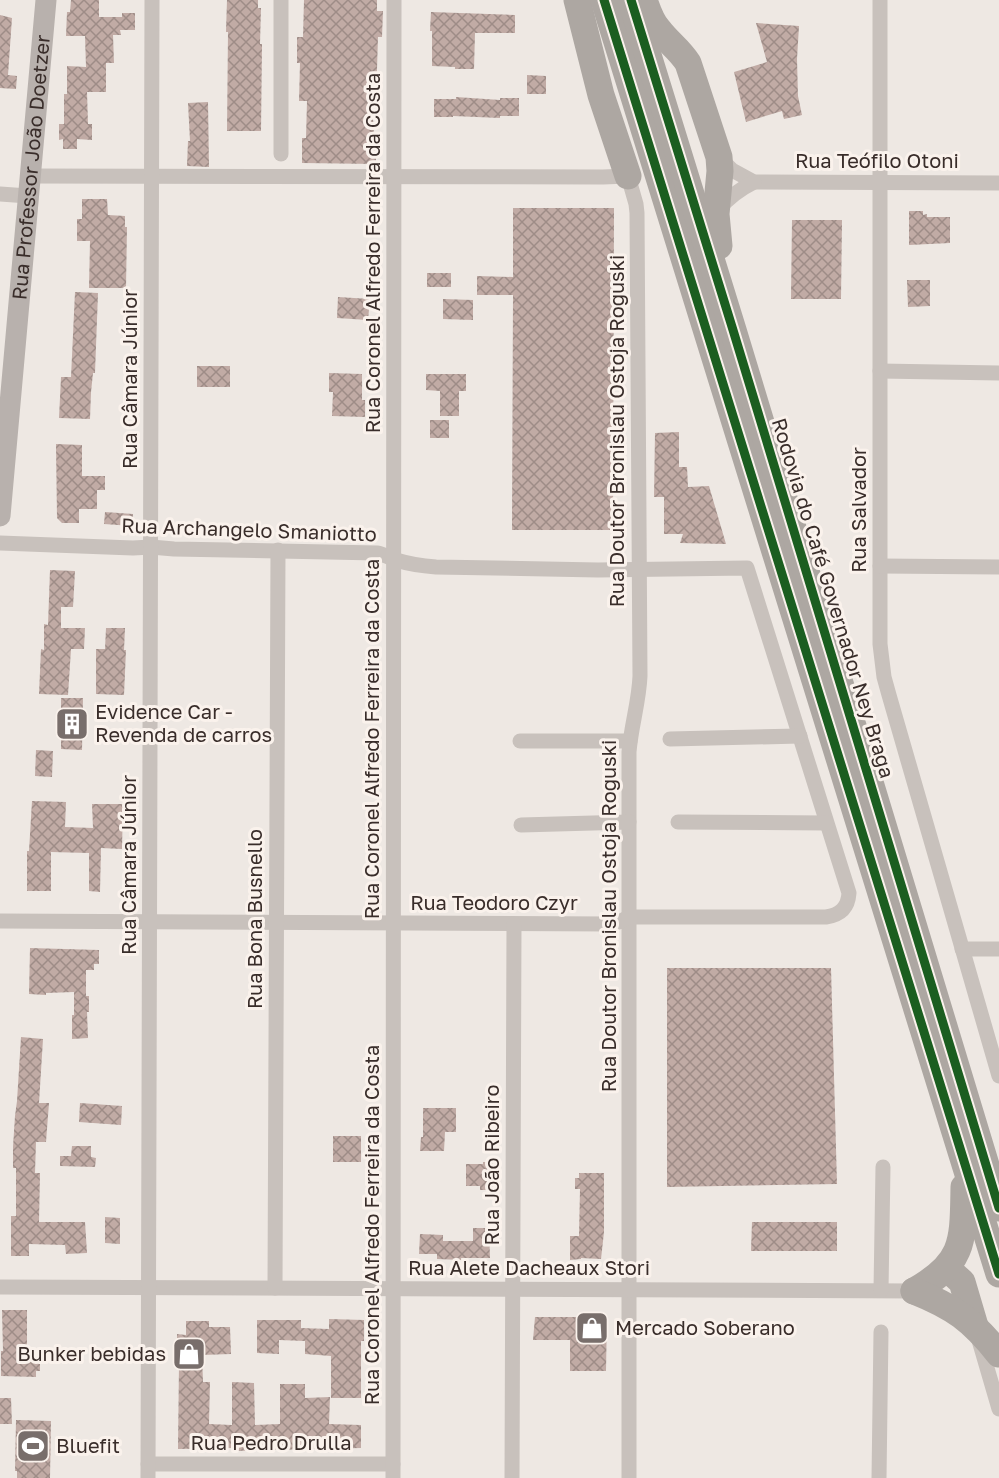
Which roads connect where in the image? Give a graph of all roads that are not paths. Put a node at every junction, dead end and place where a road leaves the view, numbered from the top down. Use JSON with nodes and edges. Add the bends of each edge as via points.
{"nodes":[{"id":1,"x":46,"y":0,"type":"edge"},
{"id":2,"x":152,"y":0,"type":"edge"},
{"id":3,"x":281,"y":0,"type":"edge"},
{"id":4,"x":394,"y":0,"type":"edge"},
{"id":5,"x":577,"y":0,"type":"edge"},
{"id":6,"x":604,"y":0,"type":"edge"},
{"id":7,"x":631,"y":0,"type":"edge"},
{"id":8,"x":644,"y":0,"type":"edge"},
{"id":9,"x":880,"y":0,"type":"edge"},
{"id":10,"x":281,"y":154,"type":"dead end"},
{"id":11,"x":719,"y":157,"type":"junction"},
{"id":12,"x":151,"y":176,"type":"junction"},
{"id":13,"x":628,"y":176,"type":"junction"},
{"id":14,"x":394,"y":177,"type":"junction"},
{"id":15,"x":754,"y":182,"type":"junction"},
{"id":16,"x":880,"y":182,"type":"junction"},
{"id":17,"x":999,"y":183,"type":"edge"},
{"id":18,"x":29,"y":186,"type":"junction"},
{"id":19,"x":0,"y":194,"type":"edge"},
{"id":20,"x":716,"y":214,"type":"junction"},
{"id":21,"x":733,"y":330,"type":"junction"},
{"id":22,"x":880,"y":371,"type":"junction"},
{"id":23,"x":999,"y":373,"type":"edge"},
{"id":24,"x":0,"y":516,"type":"edge"},
{"id":25,"x":0,"y":543,"type":"edge"},
{"id":26,"x":151,"y":547,"type":"junction"},
{"id":27,"x":278,"y":550,"type":"junction"},
{"id":28,"x":394,"y":559,"type":"junction"},
{"id":29,"x":880,"y":566,"type":"junction"},
{"id":30,"x":999,"y":567,"type":"edge"},
{"id":31,"x":639,"y":569,"type":"junction"},
{"id":32,"x":800,"y":736,"type":"junction"},
{"id":33,"x":670,"y":739,"type":"dead end"},
{"id":34,"x":520,"y":741,"type":"dead end"},
{"id":35,"x":630,"y":741,"type":"junction"},
{"id":36,"x":629,"y":822,"type":"junction"},
{"id":37,"x":678,"y":822,"type":"dead end"},
{"id":38,"x":826,"y":823,"type":"junction"},
{"id":39,"x":521,"y":825,"type":"dead end"},
{"id":40,"x":629,"y":917,"type":"junction"},
{"id":41,"x":0,"y":921,"type":"edge"},
{"id":42,"x":150,"y":922,"type":"junction"},
{"id":43,"x":276,"y":922,"type":"junction"},
{"id":44,"x":393,"y":923,"type":"junction"},
{"id":45,"x":514,"y":924,"type":"junction"},
{"id":46,"x":962,"y":949,"type":"junction"},
{"id":47,"x":999,"y":949,"type":"edge"},
{"id":48,"x":999,"y":1076,"type":"edge"},
{"id":49,"x":965,"y":1162,"type":"junction"},
{"id":50,"x":882,"y":1167,"type":"dead end"},
{"id":51,"x":999,"y":1208,"type":"edge"},
{"id":52,"x":944,"y":1271,"type":"junction"},
{"id":53,"x":999,"y":1274,"type":"edge"},
{"id":54,"x":0,"y":1287,"type":"edge"},
{"id":55,"x":149,"y":1288,"type":"junction"},
{"id":56,"x":275,"y":1288,"type":"junction"},
{"id":57,"x":393,"y":1289,"type":"junction"},
{"id":58,"x":512,"y":1289,"type":"junction"},
{"id":59,"x":629,"y":1290,"type":"junction"},
{"id":60,"x":881,"y":1290,"type":"junction"},
{"id":61,"x":914,"y":1291,"type":"junction"},
{"id":62,"x":951,"y":1307,"type":"junction"},
{"id":63,"x":975,"y":1326,"type":"junction"},
{"id":64,"x":880,"y":1332,"type":"dead end"},
{"id":65,"x":999,"y":1354,"type":"edge"},
{"id":66,"x":999,"y":1409,"type":"edge"},
{"id":67,"x":148,"y":1471,"type":"edge"},
{"id":68,"x":393,"y":1471,"type":"edge"},
{"id":69,"x":512,"y":1478,"type":"edge"},
{"id":70,"x":629,"y":1478,"type":"edge"},
{"id":71,"x":879,"y":1478,"type":"edge"}],
"edges":[{"from":1,"to":18,"type":"main road","name":"Rua Professor João Doetzer"},
{"from":2,"to":12,"type":"street","name":"Rua Câmara Júnior"},
{"from":3,"to":10,"type":"street"},
{"from":4,"to":14,"type":"street","name":"Rua Coronel Alfredo Ferreira da Costa"},
{"from":5,"to":13,"type":"highway","via":[[601,95]]},
{"from":6,"to":49,"type":"highway","name":"Rodovia do Café Governador Ney Braga"},
{"from":7,"to":21,"type":"highway","name":"Rodovia do Café Governador Ney Braga"},
{"from":8,"to":11,"type":"highway","via":[[652,22],[688,63]]},
{"from":9,"to":16,"type":"street","name":"Rua Salvador"},
{"from":11,"to":15,"type":"street","via":[[732,170]]},
{"from":11,"to":20,"type":"highway"},
{"from":12,"to":14,"type":"street"},
{"from":12,"to":18,"type":"street"},
{"from":12,"to":26,"type":"street","name":"Rua Câmara Júnior"},
{"from":13,"to":14,"type":"street"},
{"from":13,"to":31,"type":"street","name":"Rua Doutor Bronislau Ostoja Roguski","via":[[637,213]]},
{"from":14,"to":28,"type":"street","name":"Rua Coronel Alfredo Ferreira da Costa"},
{"from":15,"to":16,"type":"street","name":"Rua Teófilo Otoni"},
{"from":15,"to":20,"type":"street","via":[[731,196]]},
{"from":16,"to":17,"type":"street","name":"Rua Teófilo Otoni"},
{"from":16,"to":22,"type":"street","name":"Rua Salvador"},
{"from":18,"to":19,"type":"street"},
{"from":18,"to":24,"type":"main road","name":"Rua Professor João Doetzer"},
{"from":20,"to":21,"type":"highway"},
{"from":21,"to":51,"type":"highway","name":"Rodovia do Café Governador Ney Braga"},
{"from":22,"to":23,"type":"street"},
{"from":22,"to":29,"type":"street","name":"Rua Salvador"},
{"from":25,"to":26,"type":"street","name":"Rua Archangelo Smaniotto"},
{"from":26,"to":27,"type":"street","name":"Rua Archangelo Smaniotto"},
{"from":26,"to":42,"type":"street","name":"Rua Câmara Júnior"},
{"from":27,"to":28,"type":"street","name":"Rua Archangelo Smaniotto","via":[[377,553]]},
{"from":27,"to":43,"type":"street","name":"Rua Bona Busnello"},
{"from":28,"to":31,"type":"street","name":"Rua Archangelo Smaniotto","via":[[436,567]]},
{"from":28,"to":44,"type":"street","name":"Rua Coronel Alfredo Ferreira da Costa"},
{"from":29,"to":30,"type":"street"},
{"from":29,"to":46,"type":"street","name":"Rua Salvador","via":[[884,677]]},
{"from":31,"to":32,"type":"street","name":"Rua Archangelo Smaniotto","via":[[747,568]]},
{"from":31,"to":35,"type":"street","name":"Rua Doutor Bronislau Ostoja Roguski","via":[[639,689]]},
{"from":32,"to":33,"type":"street"},
{"from":32,"to":38,"type":"street"},
{"from":34,"to":35,"type":"street"},
{"from":35,"to":36,"type":"street","name":"Rua Doutor Bronislau Ostoja Roguski"},
{"from":36,"to":39,"type":"street"},
{"from":36,"to":40,"type":"street","name":"Rua Doutor Bronislau Ostoja Roguski"},
{"from":37,"to":38,"type":"street"},
{"from":38,"to":40,"type":"street","name":"Rua Teodoro Czyr","via":[[849,893],[846,907],[834,916]]},
{"from":40,"to":45,"type":"street","name":"Rua Teodoro Czyr","via":[[610,924]]},
{"from":40,"to":59,"type":"street","name":"Rua Doutor Bronislau Ostoja Roguski"},
{"from":41,"to":42,"type":"street","name":"Rua Teodoro Czyr"},
{"from":42,"to":43,"type":"street","name":"Rua Teodoro Czyr"},
{"from":42,"to":55,"type":"street","name":"Rua Câmara Júnior"},
{"from":43,"to":44,"type":"street","name":"Rua Teodoro Czyr"},
{"from":43,"to":56,"type":"street","name":"Rua Bona Busnello"},
{"from":44,"to":45,"type":"street","name":"Rua Teodoro Czyr"},
{"from":44,"to":57,"type":"street","name":"Rua Coronel Alfredo Ferreira da Costa"},
{"from":45,"to":58,"type":"street","name":"Rua João Ribeiro"},
{"from":46,"to":47,"type":"street"},
{"from":46,"to":48,"type":"street","name":"Rua Salvador"},
{"from":49,"to":52,"type":"highway","via":[[962,1236]]},
{"from":49,"to":53,"type":"highway","name":"Rodovia do Café Governador Ney Braga"},
{"from":50,"to":60,"type":"street"},
{"from":52,"to":61,"type":"highway"},
{"from":52,"to":62,"type":"highway","via":[[943,1286]]},
{"from":52,"to":63,"type":"highway","via":[[962,1282]]},
{"from":54,"to":55,"type":"street","name":"Rua Alete Dacheaux Stori"},
{"from":55,"to":56,"type":"street","name":"Rua Alete Dacheaux Stori"},
{"from":55,"to":67,"type":"street","name":"Rua Câmara Júnior"},
{"from":56,"to":57,"type":"street","name":"Rua Alete Dacheaux Stori"},
{"from":57,"to":58,"type":"street","name":"Rua Alete Dacheaux Stori"},
{"from":57,"to":68,"type":"street","name":"Rua Coronel Alfredo Ferreira da Costa"},
{"from":58,"to":59,"type":"street","name":"Rua Alete Dacheaux Stori"},
{"from":58,"to":69,"type":"street","name":"Rua João Ribeiro"},
{"from":59,"to":60,"type":"street","name":"Rua Alete Dacheaux Stori"},
{"from":59,"to":70,"type":"street","name":"Rua Doutor Bronislau Ostoja Roguski"},
{"from":60,"to":61,"type":"street","name":"Rua Alete Dacheaux Stori"},
{"from":61,"to":62,"type":"highway"},
{"from":62,"to":63,"type":"highway"},
{"from":63,"to":65,"type":"highway"},
{"from":63,"to":66,"type":"street"},
{"from":64,"to":71,"type":"street"},
{"from":67,"to":68,"type":"street","name":"Rua Pedro Drulla"}]}
